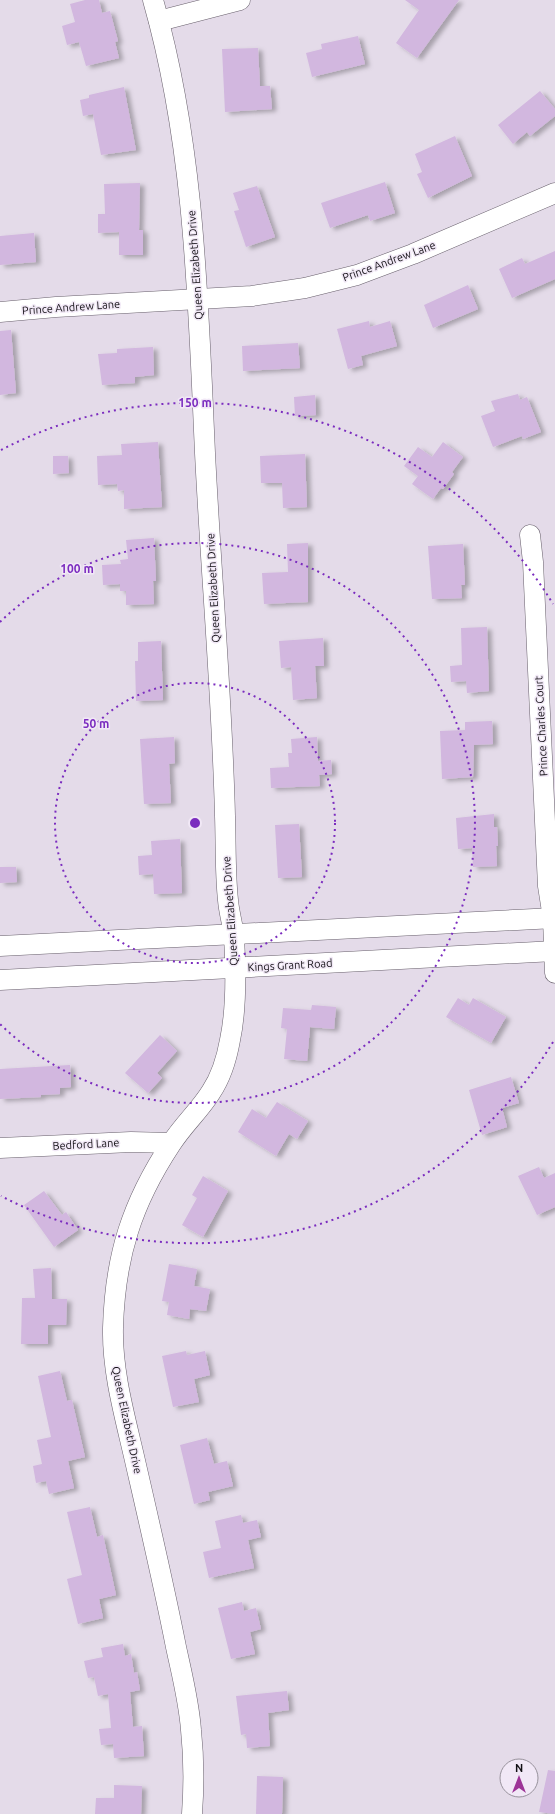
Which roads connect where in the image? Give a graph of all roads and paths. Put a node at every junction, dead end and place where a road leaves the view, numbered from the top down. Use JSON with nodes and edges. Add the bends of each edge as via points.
{"nodes":[{"id":1,"x":153,"y":0,"type":"edge"},
{"id":2,"x":240,"y":0,"type":"edge"},
{"id":3,"x":159,"y":21,"type":"junction"},
{"id":4,"x":555,"y":193,"type":"edge"},
{"id":5,"x":198,"y":300,"type":"junction"},
{"id":6,"x":0,"y":312,"type":"edge"},
{"id":7,"x":530,"y":535,"type":"dead end"},
{"id":8,"x":554,"y":918,"type":"edge"},
{"id":9,"x":234,"y":934,"type":"junction"},
{"id":10,"x":0,"y":946,"type":"edge"},
{"id":11,"x":555,"y":951,"type":"edge"},
{"id":12,"x":235,"y":968,"type":"junction"},
{"id":13,"x":555,"y":973,"type":"edge"},
{"id":14,"x":0,"y":980,"type":"edge"},
{"id":15,"x":171,"y":1143,"type":"junction"},
{"id":16,"x":0,"y":1148,"type":"edge"},
{"id":17,"x":192,"y":1814,"type":"edge"}],
"edges":[{"from":1,"to":3,"type":"street","name":"Queen Elizabeth Drive"},
{"from":2,"to":3,"type":"street"},
{"from":3,"to":5,"type":"street","name":"Queen Elizabeth Drive","via":[[182,135],[192,217]]},
{"from":4,"to":5,"type":"street","name":"Prince Andrew Lane","via":[[413,254],[357,275],[305,288],[252,296]]},
{"from":5,"to":6,"type":"street","name":"Prince Andrew Lane"},
{"from":5,"to":9,"type":"street","name":"Queen Elizabeth Drive","via":[[223,760],[228,904]]},
{"from":7,"to":8,"type":"street","name":"Prince Charles Court","via":[[548,886]]},
{"from":8,"to":9,"type":"street"},
{"from":8,"to":11,"type":"street","name":"Prince Charles Court"},
{"from":9,"to":10,"type":"street"},
{"from":9,"to":12,"type":"street","name":"Queen Elizabeth Drive"},
{"from":11,"to":12,"type":"street","name":"Kings Grant Road"},
{"from":11,"to":13,"type":"street","name":"Prince Charles Court"},
{"from":12,"to":14,"type":"street","name":"Kings Grant Road"},
{"from":12,"to":15,"type":"street","name":"Queen Elizabeth Drive","via":[[231,1038],[223,1066],[211,1092]]},
{"from":15,"to":16,"type":"street","name":"Bedford Lane","via":[[131,1142]]},
{"from":15,"to":17,"type":"street","name":"Queen Elizabeth Drive","via":[[150,1178],[122,1248],[115,1287],[113,1334],[116,1373],[187,1699],[193,1761]]}]}
